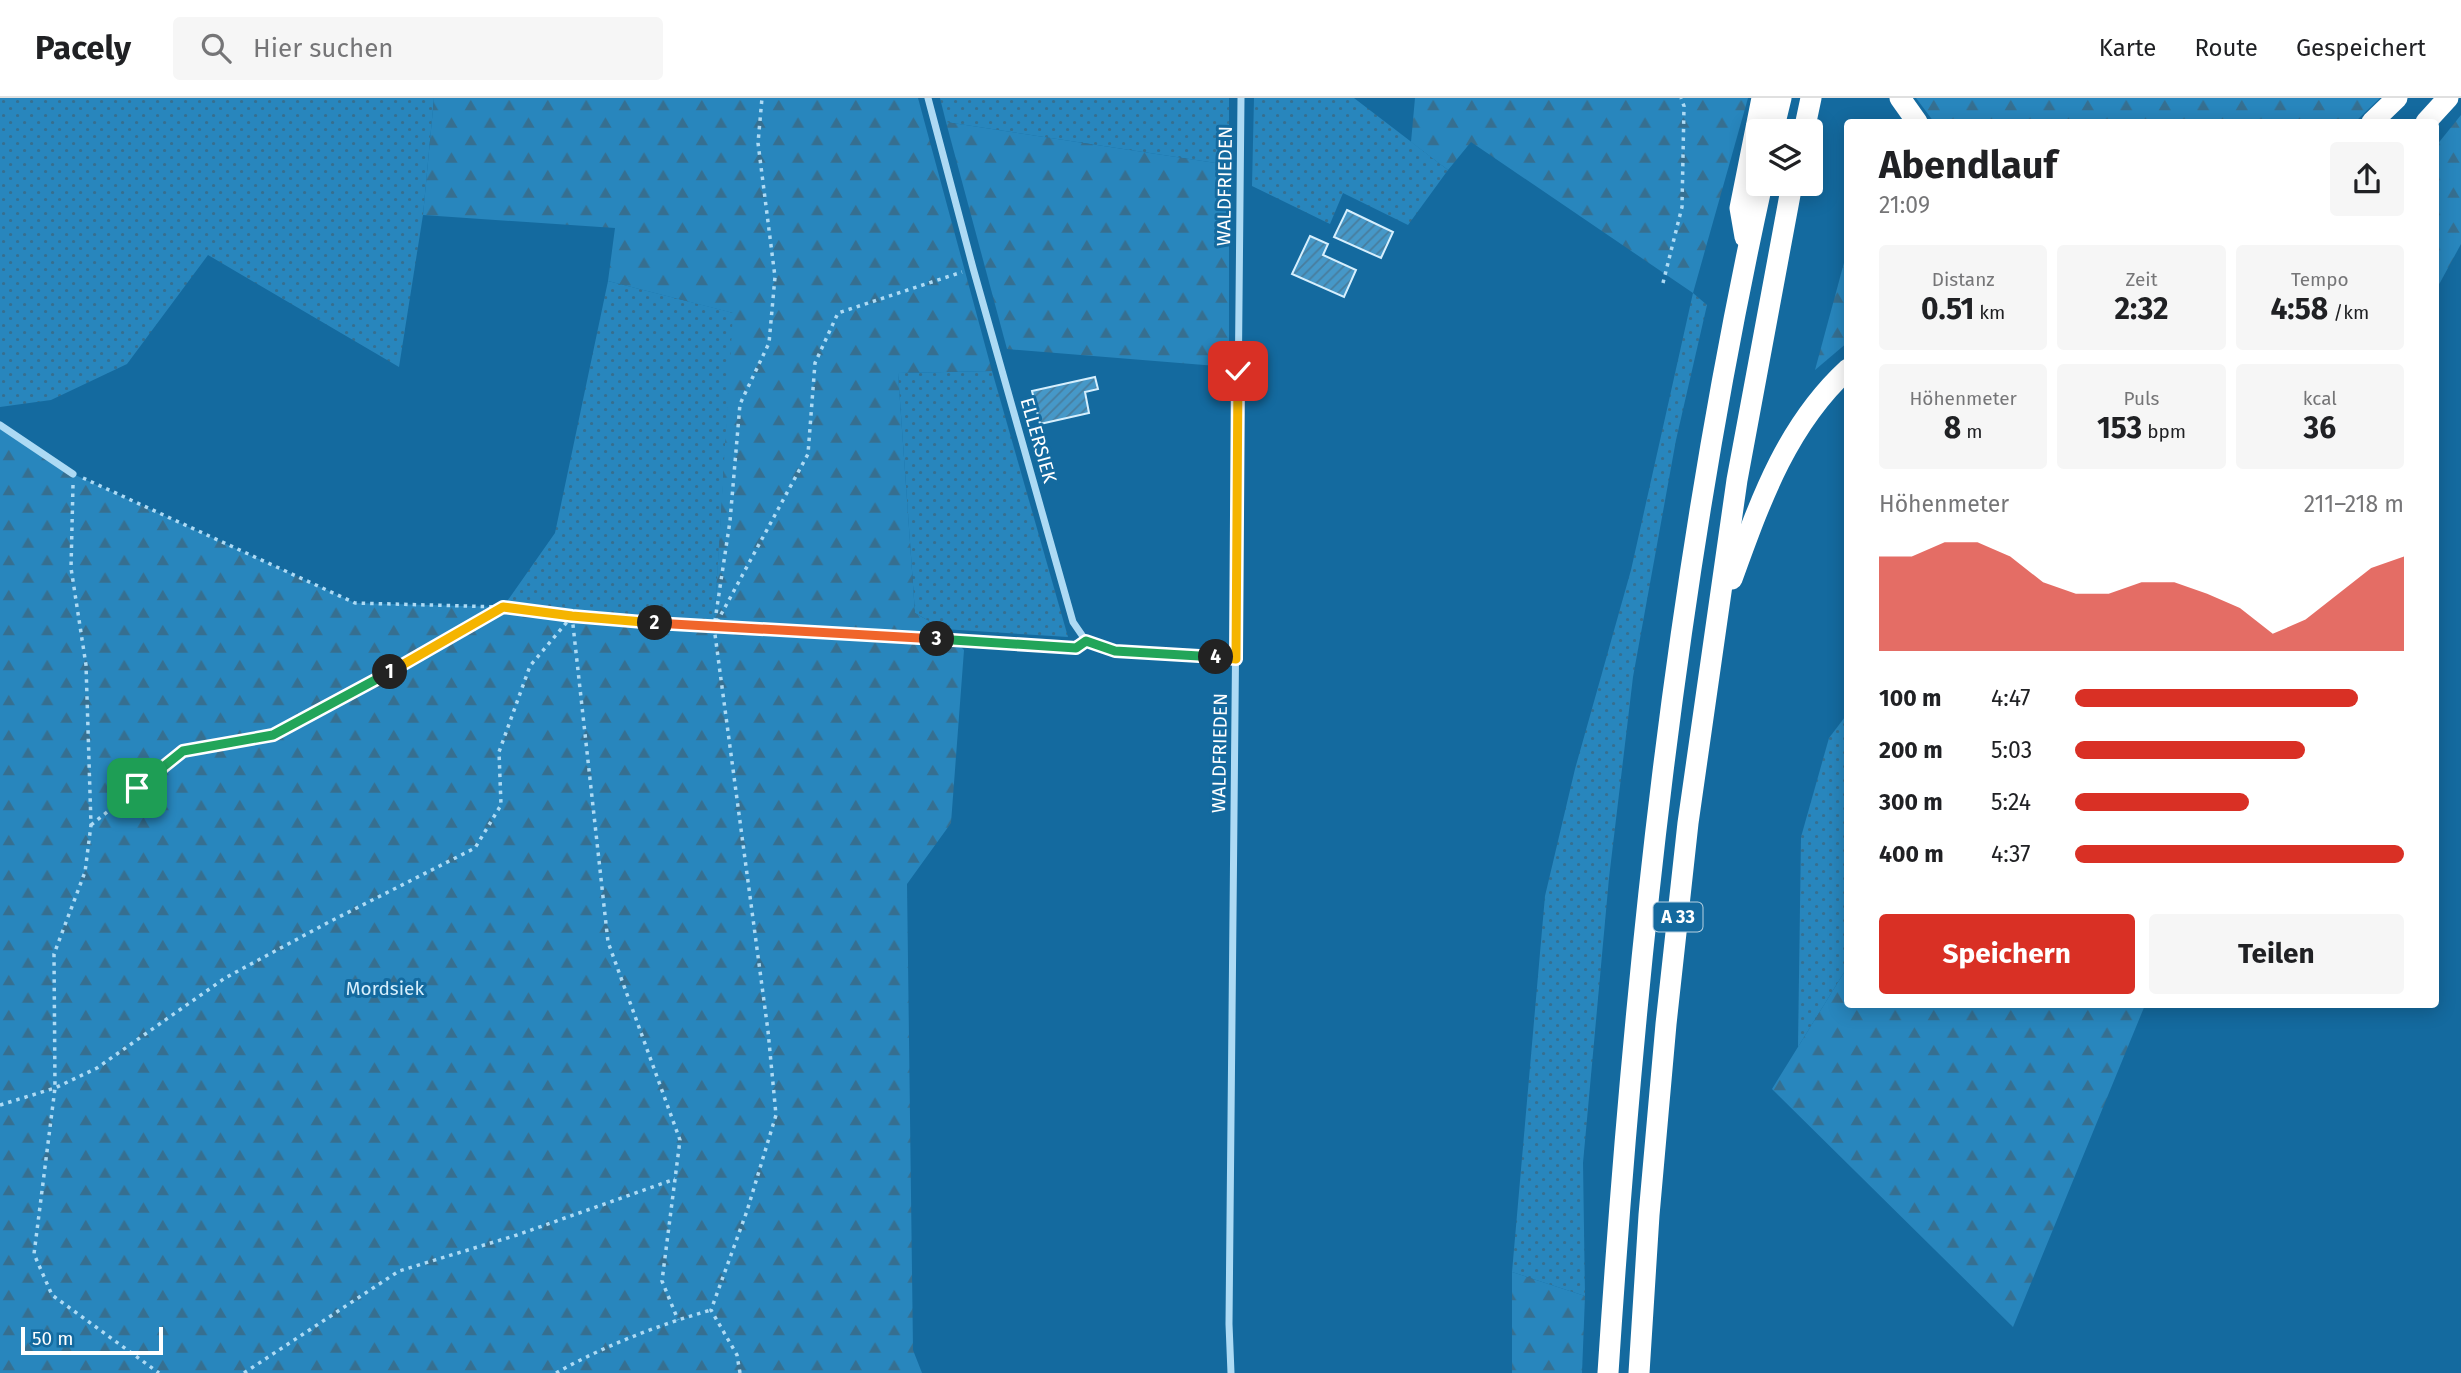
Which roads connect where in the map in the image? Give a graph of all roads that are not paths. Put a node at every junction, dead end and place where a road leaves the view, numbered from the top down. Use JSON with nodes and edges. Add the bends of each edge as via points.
{"nodes":[{"id":1,"x":929,"y":98,"type":"edge"},
{"id":2,"x":1241,"y":98,"type":"edge"},
{"id":3,"x":1762,"y":98,"type":"edge"},
{"id":4,"x":1781,"y":98,"type":"edge"},
{"id":5,"x":1811,"y":98,"type":"edge"},
{"id":6,"x":1900,"y":98,"type":"edge"},
{"id":7,"x":2397,"y":98,"type":"edge"},
{"id":8,"x":2448,"y":98,"type":"edge"},
{"id":9,"x":1776,"y":119,"type":"edge"},
{"id":10,"x":1807,"y":119,"type":"edge"},
{"id":11,"x":1915,"y":119,"type":"edge"},
{"id":12,"x":2375,"y":119,"type":"edge"},
{"id":13,"x":2429,"y":119,"type":"edge"},
{"id":14,"x":1759,"y":196,"type":"edge"},
{"id":15,"x":1790,"y":196,"type":"edge"},
{"id":16,"x":1748,"y":249,"type":"junction"},
{"id":17,"x":1844,"y":372,"type":"edge"},
{"id":18,"x":0,"y":425,"type":"edge"},
{"id":19,"x":73,"y":474,"type":"road end"},
{"id":20,"x":1717,"y":620,"type":"junction"},
{"id":21,"x":1236,"y":659,"type":"junction"},
{"id":22,"x":1231,"y":1373,"type":"edge"},
{"id":23,"x":1608,"y":1373,"type":"edge"},
{"id":24,"x":1639,"y":1373,"type":"edge"}],
"edges":[{"from":1,"to":21,"type":"street","name":"ELLERSIEK","via":[[1073,622],[1086,641],[1115,651]]},
{"from":2,"to":21,"type":"street","name":"WALDFRIEDEN"},
{"from":3,"to":16,"type":"highway","via":[[1740,208]]},
{"from":4,"to":9,"type":"highway"},
{"from":5,"to":10,"type":"highway"},
{"from":6,"to":11,"type":"highway"},
{"from":7,"to":12,"type":"highway"},
{"from":8,"to":13,"type":"highway"},
{"from":14,"to":16,"type":"highway","number":"A 33"},
{"from":15,"to":20,"type":"highway","number":"A 33"},
{"from":16,"to":23,"type":"highway","number":"A 33","via":[[1706,478],[1658,818],[1634,1035]]},
{"from":17,"to":20,"type":"highway","via":[[1779,459]]},
{"from":18,"to":19,"type":"street"},
{"from":20,"to":24,"type":"highway","number":"A 33","via":[[1665,1024]]},
{"from":21,"to":22,"type":"street","name":"WALDFRIEDEN"}]}
